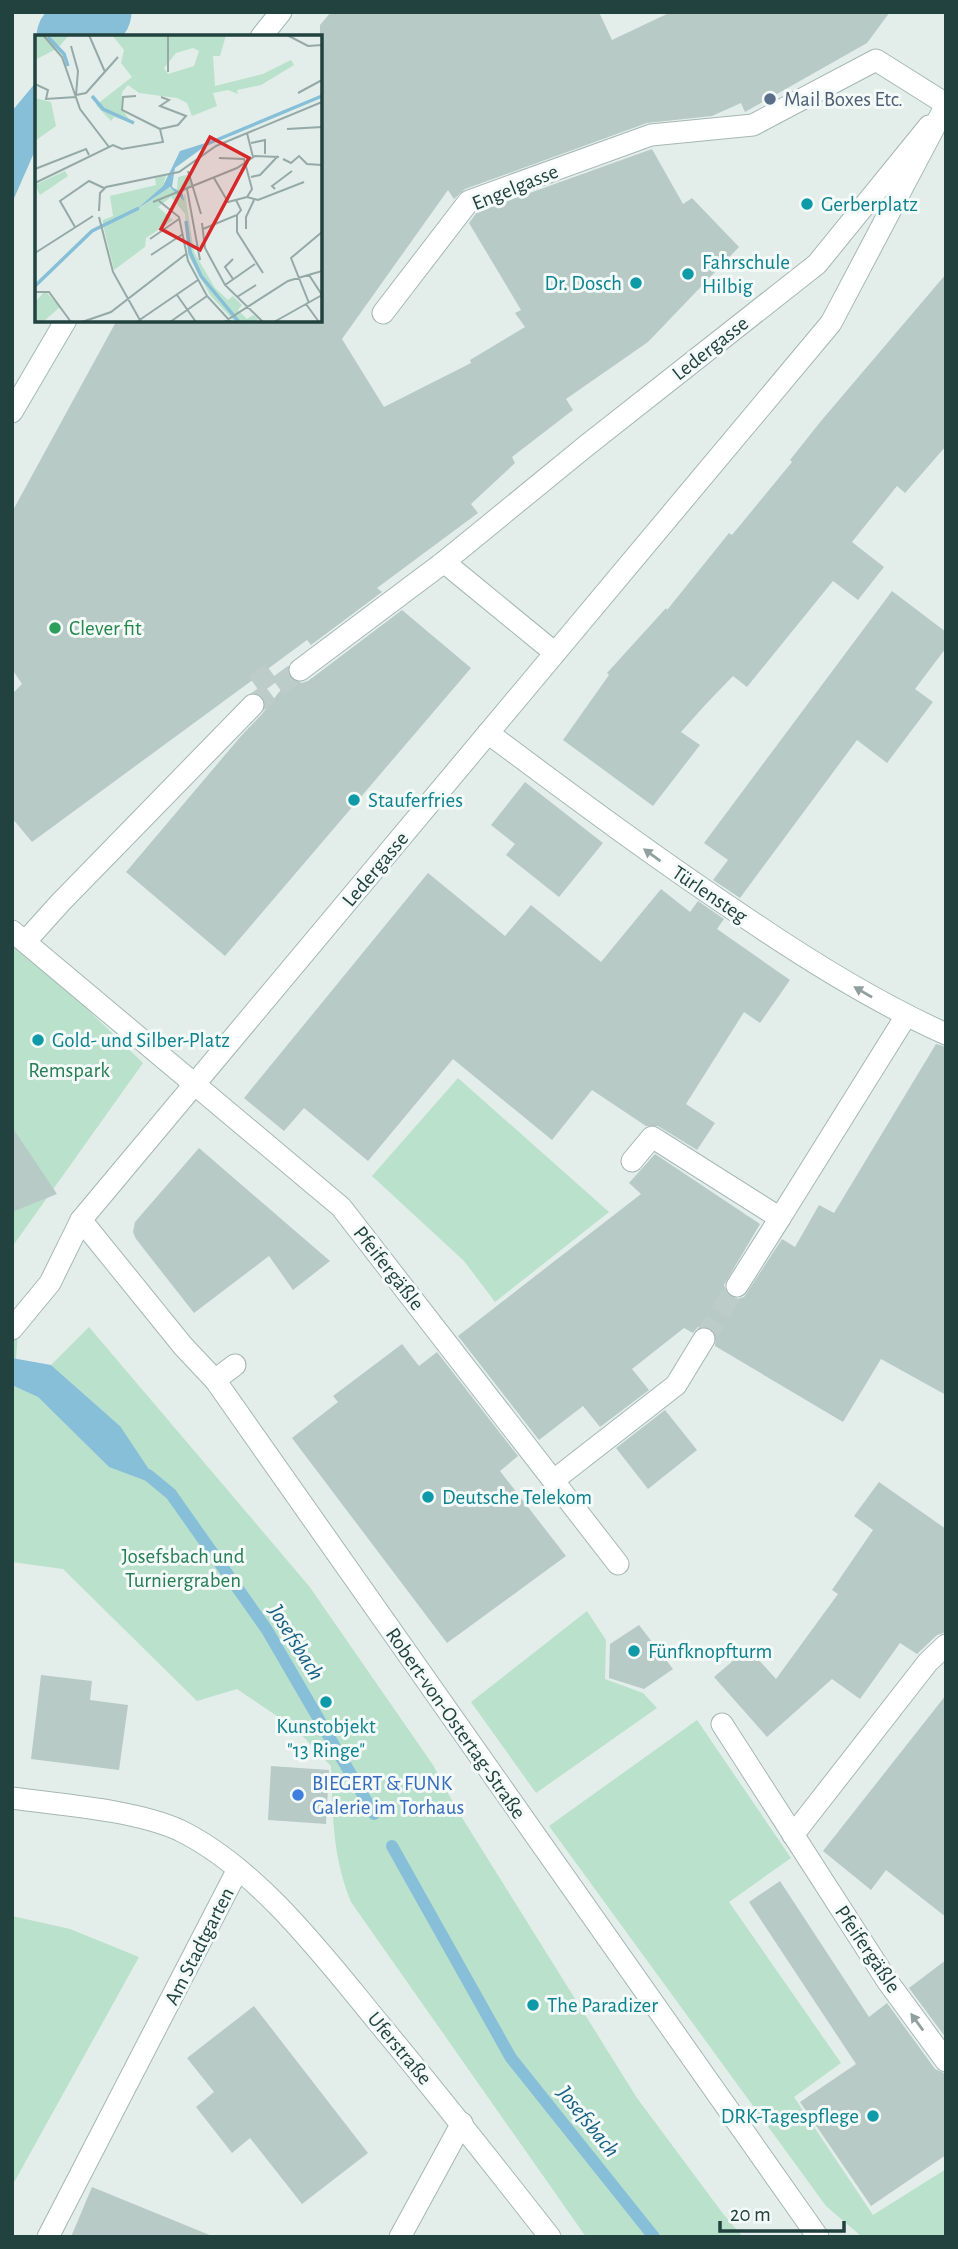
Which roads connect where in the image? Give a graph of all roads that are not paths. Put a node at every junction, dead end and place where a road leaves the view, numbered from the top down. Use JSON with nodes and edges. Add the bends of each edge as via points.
{"nodes":[{"id":1,"x":281,"y":12,"type":"edge"},
{"id":2,"x":263,"y":35,"type":"edge"},
{"id":3,"x":946,"y":105,"type":"edge"},
{"id":4,"x":383,"y":313,"type":"dead end"},
{"id":5,"x":65,"y":322,"type":"edge"},
{"id":6,"x":12,"y":412,"type":"edge"},
{"id":7,"x":444,"y":562,"type":"junction"},
{"id":8,"x":555,"y":653,"type":"junction"},
{"id":9,"x":300,"y":670,"type":"tunnel mouth"},
{"id":10,"x":253,"y":705,"type":"tunnel mouth"},
{"id":11,"x":488,"y":733,"type":"junction"},
{"id":12,"x":19,"y":937,"type":"edge"},
{"id":13,"x":905,"y":1016,"type":"junction"},
{"id":14,"x":946,"y":1034,"type":"edge"},
{"id":15,"x":194,"y":1085,"type":"junction"},
{"id":16,"x":632,"y":1161,"type":"dead end"},
{"id":17,"x":780,"y":1218,"type":"junction"},
{"id":18,"x":81,"y":1220,"type":"junction"},
{"id":19,"x":737,"y":1286,"type":"tunnel mouth"},
{"id":20,"x":16,"y":1324,"type":"edge"},
{"id":21,"x":704,"y":1339,"type":"tunnel mouth"},
{"id":22,"x":234,"y":1365,"type":"dead end"},
{"id":23,"x":215,"y":1380,"type":"junction"},
{"id":24,"x":554,"y":1480,"type":"junction"},
{"id":25,"x":618,"y":1564,"type":"dead end"},
{"id":26,"x":946,"y":1645,"type":"edge"},
{"id":27,"x":722,"y":1724,"type":"dead end"},
{"id":28,"x":12,"y":1798,"type":"edge"},
{"id":29,"x":793,"y":1835,"type":"junction"},
{"id":30,"x":239,"y":1869,"type":"junction"},
{"id":31,"x":946,"y":2061,"type":"edge"},
{"id":32,"x":462,"y":2123,"type":"junction"},
{"id":33,"x":48,"y":2237,"type":"edge"},
{"id":34,"x":400,"y":2237,"type":"edge"},
{"id":35,"x":550,"y":2237,"type":"edge"},
{"id":36,"x":818,"y":2237,"type":"edge"}],
"edges":[{"from":1,"to":2,"type":"street"},
{"from":3,"to":4,"type":"street","name":"Engelgasse","via":[[876,60],[753,125],[651,135],[469,201]]},
{"from":3,"to":7,"type":"street","name":"Ledergasse","via":[[817,264]]},
{"from":3,"to":8,"type":"street","name":"Ledergasse","via":[[831,323]]},
{"from":5,"to":6,"type":"street"},
{"from":7,"to":8,"type":"street"},
{"from":7,"to":9,"type":"street","name":"Ledergasse"},
{"from":8,"to":11,"type":"street","name":"Ledergasse"},
{"from":10,"to":12,"type":"street","via":[[60,903]]},
{"from":13,"to":11,"type":"street","name":"Türlensteg","one_way":true,"via":[[815,964],[672,869]]},
{"from":11,"to":15,"type":"street","name":"Ledergasse"},
{"from":12,"to":15,"type":"street"},
{"from":13,"to":14,"type":"street","name":"Türlensteg"},
{"from":13,"to":17,"type":"street"},
{"from":15,"to":18,"type":"street","name":"Ledergasse"},
{"from":15,"to":24,"type":"street","name":"Pfeifergäßle","via":[[341,1207]]},
{"from":16,"to":17,"type":"street","via":[[652,1137]]},
{"from":17,"to":19,"type":"street"},
{"from":18,"to":20,"type":"street","name":"Ledergasse","via":[[50,1283]]},
{"from":18,"to":23,"type":"street","name":"Robert-von-Ostertag-Straße"},
{"from":21,"to":24,"type":"street","via":[[676,1385]]},
{"from":22,"to":23,"type":"street"},
{"from":23,"to":36,"type":"street","name":"Robert-von-Ostertag-Straße"},
{"from":24,"to":25,"type":"street","name":"Pfeifergäßle"},
{"from":26,"to":29,"type":"street"},
{"from":27,"to":29,"type":"street","name":"Pfeifergäßle"},
{"from":28,"to":30,"type":"street","name":"Am Stadtgarten","via":[[150,1819],[208,1846]]},
{"from":31,"to":29,"type":"street","name":"Pfeifergäßle","one_way":true,"via":[[888,1982]]},
{"from":30,"to":32,"type":"street","name":"Uferstraße","via":[[305,1933]]},
{"from":30,"to":33,"type":"street","name":"Am Stadtgarten"},
{"from":32,"to":34,"type":"street"},
{"from":32,"to":35,"type":"street","name":"Uferstraße"}]}
